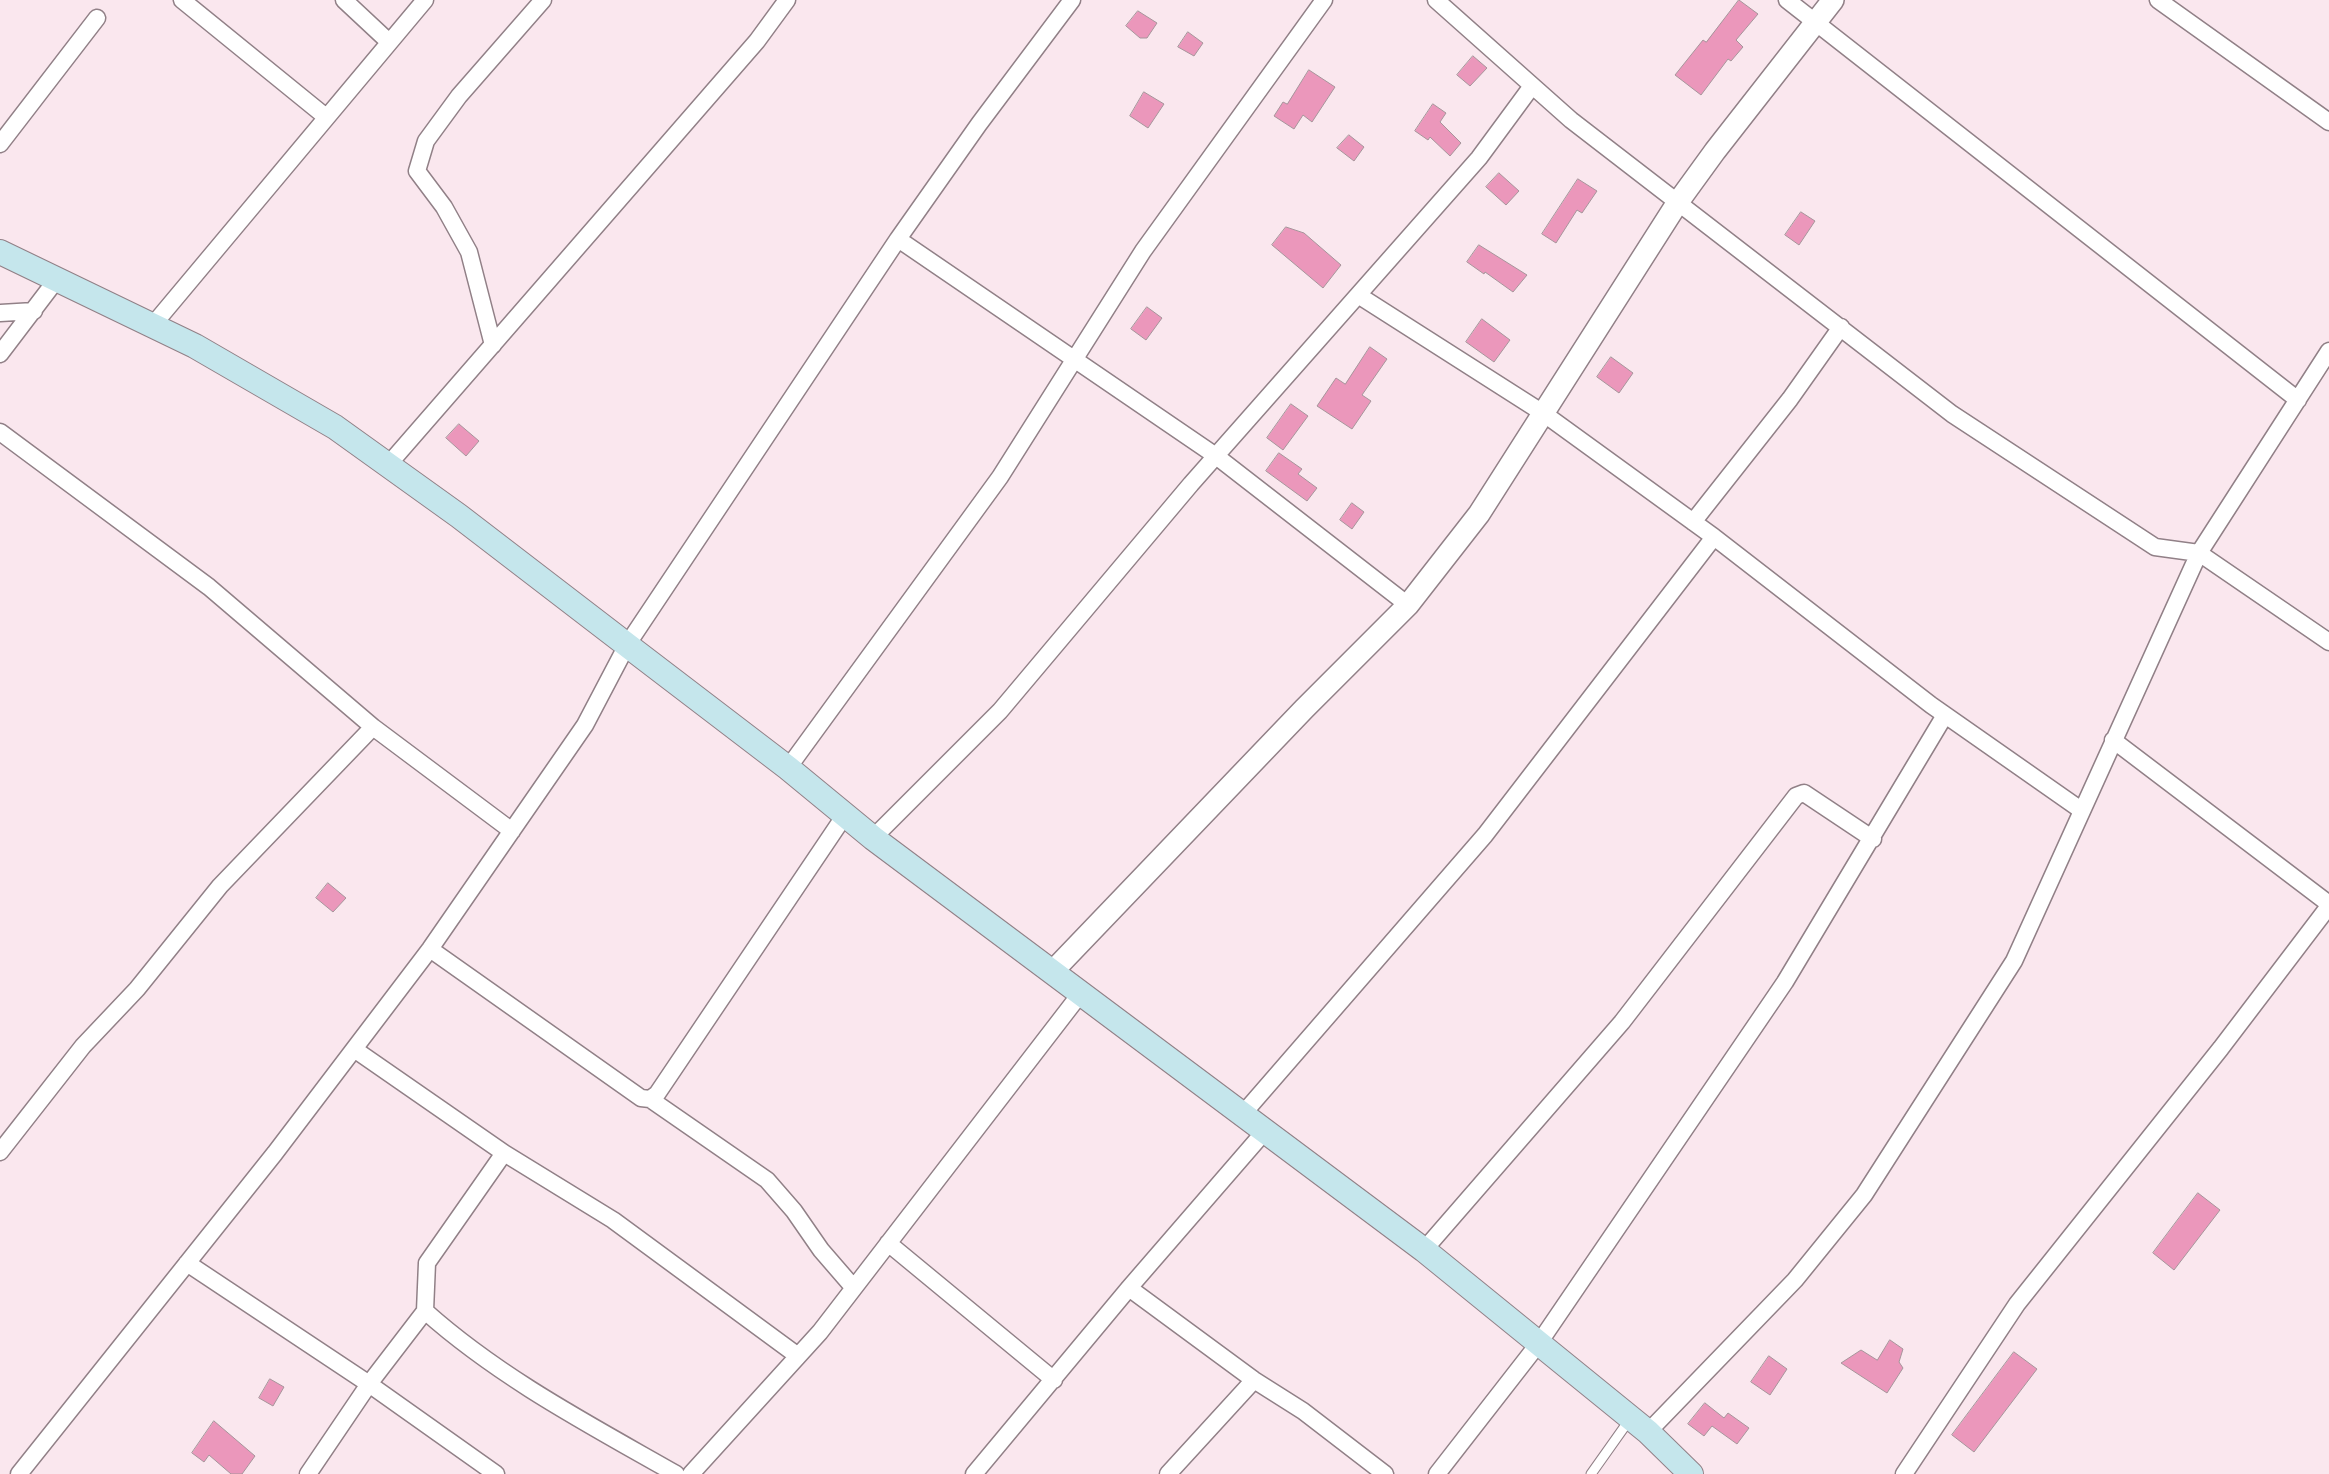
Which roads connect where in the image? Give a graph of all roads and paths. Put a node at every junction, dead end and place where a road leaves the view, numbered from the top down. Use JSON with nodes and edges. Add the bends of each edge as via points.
{"nodes":[{"id":1,"x":182,"y":0,"type":"edge"},
{"id":2,"x":344,"y":0,"type":"edge"},
{"id":3,"x":425,"y":0,"type":"edge"},
{"id":4,"x":543,"y":0,"type":"edge"},
{"id":5,"x":787,"y":0,"type":"edge"},
{"id":6,"x":1072,"y":0,"type":"edge"},
{"id":7,"x":1324,"y":0,"type":"edge"},
{"id":8,"x":1436,"y":0,"type":"edge"},
{"id":9,"x":1787,"y":0,"type":"edge"},
{"id":10,"x":1833,"y":0,"type":"edge"},
{"id":11,"x":2158,"y":0,"type":"edge"},
{"id":12,"x":97,"y":18,"type":"dead end"},
{"id":13,"x":1816,"y":23,"type":"junction"},
{"id":14,"x":389,"y":42,"type":"junction"},
{"id":15,"x":1532,"y":86,"type":"junction"},
{"id":16,"x":326,"y":117,"type":"junction"},
{"id":17,"x":2329,"y":122,"type":"edge"},
{"id":18,"x":0,"y":144,"type":"edge"},
{"id":19,"x":1678,"y":202,"type":"junction"},
{"id":20,"x":898,"y":240,"type":"junction"},
{"id":21,"x":0,"y":252,"type":"edge"},
{"id":22,"x":57,"y":279,"type":"junction"},
{"id":23,"x":1358,"y":295,"type":"junction"},
{"id":24,"x":34,"y":311,"type":"junction"},
{"id":25,"x":0,"y":313,"type":"edge"},
{"id":26,"x":153,"y":325,"type":"junction"},
{"id":27,"x":1841,"y":327,"type":"junction"},
{"id":28,"x":492,"y":344,"type":"junction"},
{"id":29,"x":2329,"y":351,"type":"edge"},
{"id":30,"x":0,"y":354,"type":"edge"},
{"id":31,"x":1074,"y":361,"type":"junction"},
{"id":32,"x":2298,"y":400,"type":"junction"},
{"id":33,"x":1543,"y":413,"type":"junction"},
{"id":34,"x":0,"y":432,"type":"edge"},
{"id":35,"x":1216,"y":456,"type":"junction"},
{"id":36,"x":388,"y":465,"type":"junction"},
{"id":37,"x":1694,"y":522,"type":"junction"},
{"id":38,"x":1714,"y":537,"type":"junction"},
{"id":39,"x":2200,"y":553,"type":"junction"},
{"id":40,"x":1408,"y":605,"type":"junction"},
{"id":41,"x":2329,"y":642,"type":"edge"},
{"id":42,"x":627,"y":644,"type":"junction"},
{"id":43,"x":1946,"y":716,"type":"junction"},
{"id":44,"x":373,"y":727,"type":"junction"},
{"id":45,"x":2113,"y":740,"type":"junction"},
{"id":46,"x":788,"y":768,"type":"junction"},
{"id":47,"x":2081,"y":810,"type":"junction"},
{"id":48,"x":845,"y":815,"type":"junction"},
{"id":49,"x":512,"y":831,"type":"junction"},
{"id":50,"x":873,"y":838,"type":"junction"},
{"id":51,"x":1872,"y":839,"type":"junction"},
{"id":52,"x":2329,"y":905,"type":"edge"},
{"id":53,"x":430,"y":949,"type":"junction"},
{"id":54,"x":1053,"y":971,"type":"junction"},
{"id":55,"x":1081,"y":993,"type":"junction"},
{"id":56,"x":354,"y":1049,"type":"junction"},
{"id":57,"x":650,"y":1099,"type":"junction"},
{"id":58,"x":1242,"y":1115,"type":"junction"},
{"id":59,"x":1265,"y":1131,"type":"junction"},
{"id":60,"x":0,"y":1152,"type":"edge"},
{"id":61,"x":504,"y":1153,"type":"junction"},
{"id":62,"x":888,"y":1243,"type":"junction"},
{"id":63,"x":1424,"y":1250,"type":"junction"},
{"id":64,"x":187,"y":1263,"type":"junction"},
{"id":65,"x":853,"y":1287,"type":"junction"},
{"id":66,"x":1129,"y":1288,"type":"junction"},
{"id":67,"x":425,"y":1311,"type":"junction"},
{"id":68,"x":1539,"y":1344,"type":"junction"},
{"id":69,"x":798,"y":1356,"type":"junction"},
{"id":70,"x":1054,"y":1380,"type":"junction"},
{"id":71,"x":1254,"y":1380,"type":"junction"},
{"id":72,"x":369,"y":1384,"type":"junction"},
{"id":73,"x":1640,"y":1425,"type":"junction"},
{"id":74,"x":19,"y":1474,"type":"edge"},
{"id":75,"x":308,"y":1474,"type":"edge"},
{"id":76,"x":496,"y":1474,"type":"edge"},
{"id":77,"x":676,"y":1474,"type":"edge"},
{"id":78,"x":691,"y":1474,"type":"edge"},
{"id":79,"x":974,"y":1474,"type":"edge"},
{"id":80,"x":1168,"y":1474,"type":"edge"},
{"id":81,"x":1385,"y":1474,"type":"edge"},
{"id":82,"x":1437,"y":1474,"type":"edge"},
{"id":83,"x":1591,"y":1474,"type":"edge"},
{"id":84,"x":1691,"y":1474,"type":"edge"},
{"id":85,"x":1904,"y":1474,"type":"edge"}],
"edges":[{"from":1,"to":16,"type":"street"},
{"from":2,"to":14,"type":"street"},
{"from":3,"to":14,"type":"street"},
{"from":4,"to":28,"type":"street","via":[[459,96],[426,141],[417,171],[444,207],[469,252]]},
{"from":5,"to":28,"type":"street","via":[[757,41]]},
{"from":6,"to":20,"type":"street","via":[[979,124]]},
{"from":7,"to":31,"type":"street","via":[[1144,250]]},
{"from":8,"to":15,"type":"street"},
{"from":9,"to":13,"type":"street"},
{"from":10,"to":13,"type":"street"},
{"from":11,"to":17,"type":"street"},
{"from":12,"to":18,"type":"street"},
{"from":13,"to":19,"type":"street"},
{"from":13,"to":32,"type":"street"},
{"from":14,"to":16,"type":"street"},
{"from":15,"to":19,"type":"street"},
{"from":15,"to":23,"type":"street","via":[[1479,158]]},
{"from":16,"to":26,"type":"street"},
{"from":19,"to":27,"type":"street"},
{"from":19,"to":33,"type":"street"},
{"from":20,"to":31,"type":"street"},
{"from":20,"to":42,"type":"street"},
{"from":21,"to":22,"type":"main road"},
{"from":22,"to":24,"type":"street"},
{"from":22,"to":26,"type":"main road"},
{"from":23,"to":33,"type":"street"},
{"from":23,"to":35,"type":"street"},
{"from":24,"to":25,"type":"street"},
{"from":24,"to":30,"type":"street"},
{"from":26,"to":36,"type":"main road","via":[[335,427]]},
{"from":27,"to":37,"type":"street"},
{"from":27,"to":39,"type":"street","via":[[1952,414],[2154,547]]},
{"from":28,"to":36,"type":"street"},
{"from":29,"to":32,"type":"street"},
{"from":31,"to":35,"type":"street"},
{"from":31,"to":46,"type":"street","via":[[1000,477]]},
{"from":32,"to":39,"type":"street"},
{"from":33,"to":37,"type":"street"},
{"from":33,"to":40,"type":"street","via":[[1480,514]]},
{"from":34,"to":44,"type":"street","via":[[209,587]]},
{"from":35,"to":40,"type":"street"},
{"from":35,"to":50,"type":"street","via":[[1000,711]]},
{"from":36,"to":42,"type":"main road"},
{"from":37,"to":38,"type":"street"},
{"from":38,"to":43,"type":"street"},
{"from":38,"to":58,"type":"street","via":[[1485,835]]},
{"from":39,"to":41,"type":"street"},
{"from":39,"to":45,"type":"street"},
{"from":40,"to":54,"type":"street"},
{"from":42,"to":46,"type":"main road"},
{"from":42,"to":49,"type":"street","via":[[585,725]]},
{"from":43,"to":47,"type":"street"},
{"from":43,"to":51,"type":"street"},
{"from":44,"to":49,"type":"street"},
{"from":44,"to":60,"type":"street","via":[[220,886],[137,989],[83,1046]]},
{"from":45,"to":47,"type":"street"},
{"from":45,"to":52,"type":"street"},
{"from":46,"to":48,"type":"main road"},
{"from":47,"to":73,"type":"street","via":[[2014,960],[1864,1195],[1795,1280]]},
{"from":48,"to":50,"type":"main road"},
{"from":48,"to":57,"type":"street","via":[[658,1094]]},
{"from":49,"to":53,"type":"street"},
{"from":50,"to":54,"type":"main road"},
{"from":51,"to":63,"type":"street","via":[[1804,793],[1796,796],[1622,1022]]},
{"from":51,"to":68,"type":"street","via":[[1785,982]]},
{"from":52,"to":85,"type":"street","via":[[2221,1048],[2018,1304]]},
{"from":53,"to":56,"type":"street"},
{"from":53,"to":57,"type":"street","via":[[641,1098]]},
{"from":54,"to":55,"type":"main road"},
{"from":55,"to":58,"type":"main road"},
{"from":55,"to":62,"type":"street"},
{"from":56,"to":61,"type":"street"},
{"from":56,"to":64,"type":"street"},
{"from":57,"to":65,"type":"street","via":[[767,1180]]},
{"from":58,"to":59,"type":"main road"},
{"from":59,"to":63,"type":"main road"},
{"from":59,"to":66,"type":"street"},
{"from":61,"to":67,"type":"street","via":[[427,1263]]},
{"from":61,"to":69,"type":"street","via":[[613,1220]]},
{"from":62,"to":65,"type":"street"},
{"from":62,"to":70,"type":"street"},
{"from":63,"to":68,"type":"main road"},
{"from":64,"to":72,"type":"street"},
{"from":64,"to":74,"type":"street"},
{"from":65,"to":69,"type":"street"},
{"from":66,"to":70,"type":"street"},
{"from":66,"to":71,"type":"street"},
{"from":67,"to":72,"type":"street"},
{"from":67,"to":77,"type":"street","via":[[491,1364]]},
{"from":68,"to":73,"type":"main road"},
{"from":68,"to":82,"type":"street"},
{"from":69,"to":78,"type":"street"},
{"from":70,"to":79,"type":"street"},
{"from":71,"to":80,"type":"street"},
{"from":71,"to":81,"type":"street","via":[[1303,1411]]},
{"from":72,"to":75,"type":"street"},
{"from":72,"to":76,"type":"street"},
{"from":73,"to":83,"type":"lane"},
{"from":73,"to":84,"type":"main road"}]}
